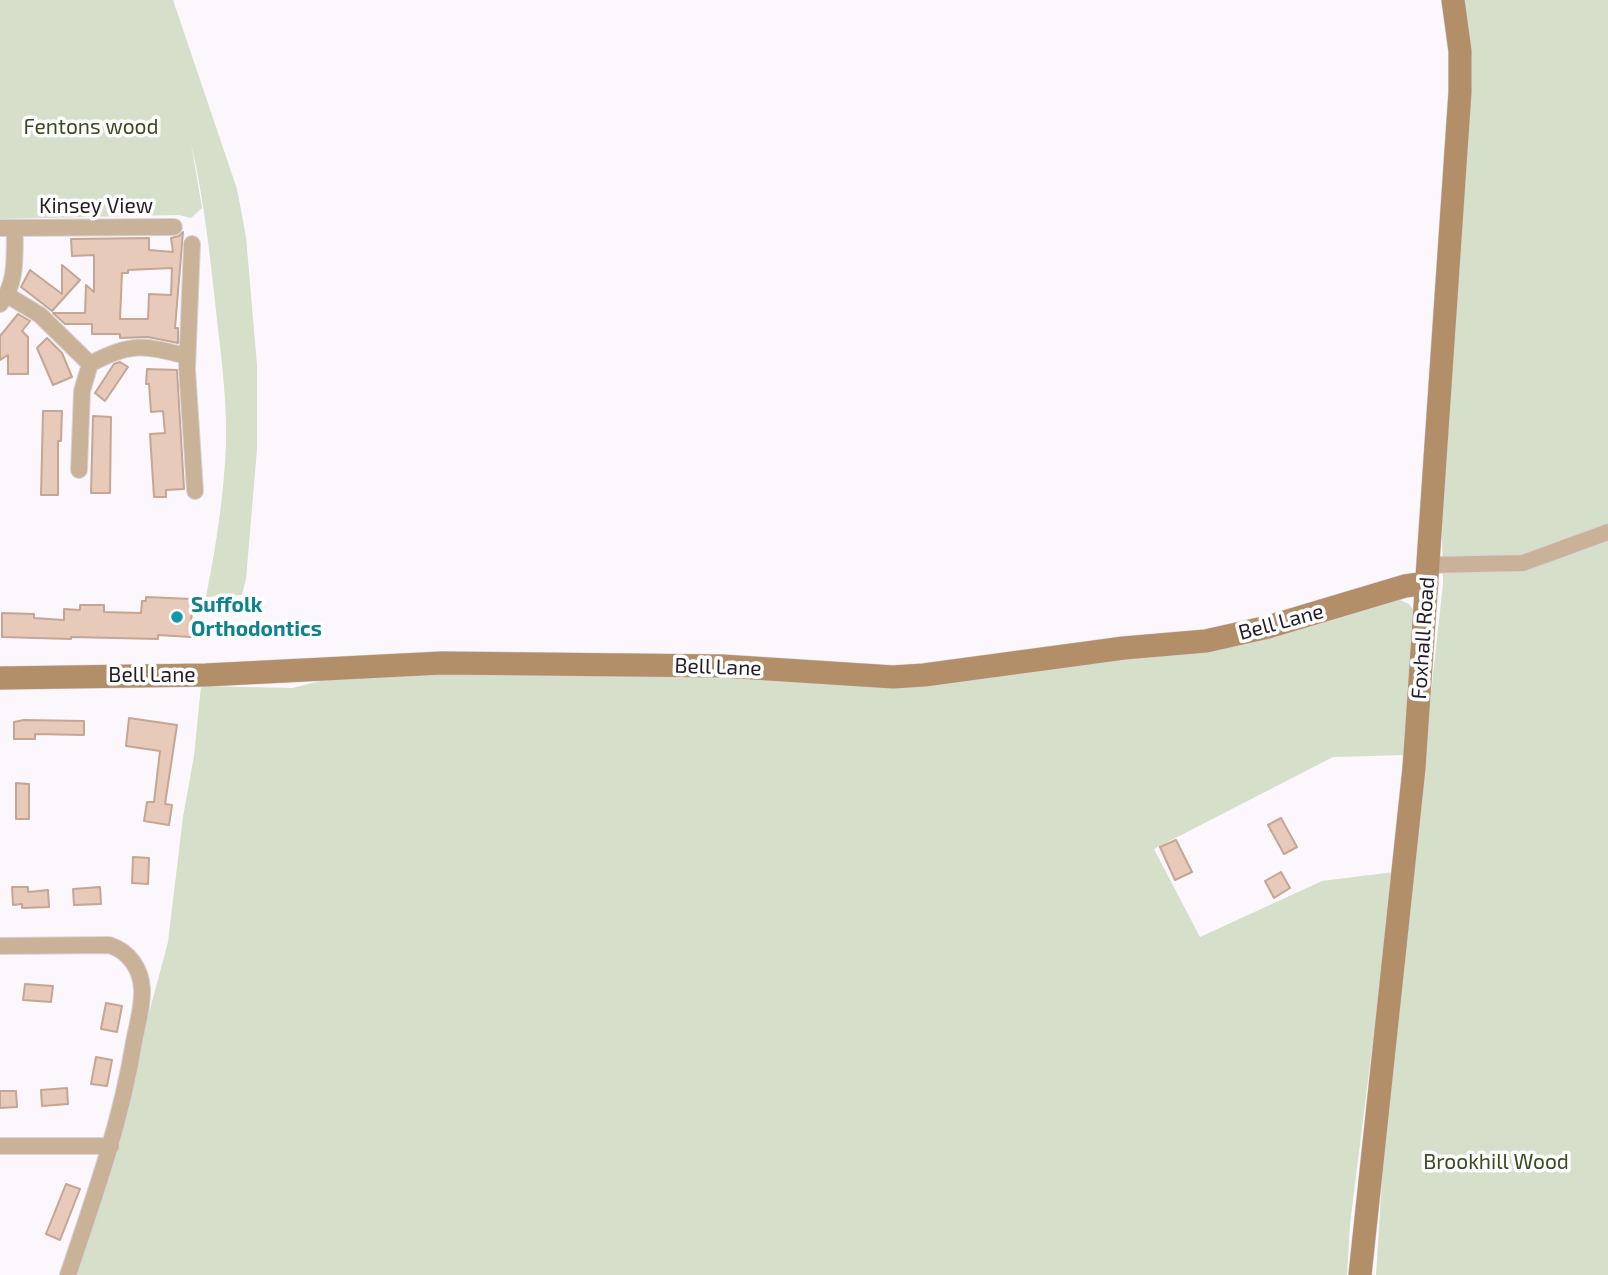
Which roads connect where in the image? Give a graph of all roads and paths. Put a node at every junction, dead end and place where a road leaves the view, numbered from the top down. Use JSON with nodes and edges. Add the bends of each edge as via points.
{"nodes":[{"id":1,"x":1453,"y":0,"type":"edge"},
{"id":2,"x":174,"y":227,"type":"dead end"},
{"id":3,"x":7,"y":228,"type":"edge"},
{"id":4,"x":192,"y":244,"type":"dead end"},
{"id":5,"x":4,"y":300,"type":"edge"},
{"id":6,"x":187,"y":356,"type":"junction"},
{"id":7,"x":90,"y":364,"type":"junction"},
{"id":8,"x":79,"y":470,"type":"dead end"},
{"id":9,"x":195,"y":491,"type":"dead end"},
{"id":10,"x":1608,"y":532,"type":"edge"},
{"id":11,"x":1428,"y":574,"type":"junction"},
{"id":12,"x":0,"y":678,"type":"edge"},
{"id":13,"x":0,"y":946,"type":"edge"},
{"id":14,"x":0,"y":1146,"type":"edge"},
{"id":15,"x":111,"y":1146,"type":"junction"},
{"id":16,"x":68,"y":1275,"type":"edge"},
{"id":17,"x":1360,"y":1275,"type":"edge"}],
"edges":[{"from":1,"to":11,"type":"street","name":"Foxhall Road","via":[[1460,92]]},
{"from":2,"to":3,"type":"street","name":"Kinsey View"},
{"from":3,"to":5,"type":"street","name":"Kinsey View","via":[[13,276]]},
{"from":4,"to":6,"type":"street"},
{"from":5,"to":7,"type":"street","via":[[40,315]]},
{"from":6,"to":7,"type":"street","via":[[130,347]]},
{"from":6,"to":9,"type":"street"},
{"from":7,"to":8,"type":"street","via":[[82,391]]},
{"from":10,"to":11,"type":"street","via":[[1523,563]]},
{"from":11,"to":12,"type":"street","name":"Bell Lane","via":[[1405,586],[1217,639],[924,675],[708,666],[442,663],[206,675]]},
{"from":11,"to":17,"type":"street","name":"Foxhall Road","via":[[1414,768]]},
{"from":13,"to":15,"type":"street","via":[[109,945],[126,953],[134,964],[141,999]]},
{"from":14,"to":15,"type":"street"},
{"from":15,"to":16,"type":"street"}]}
